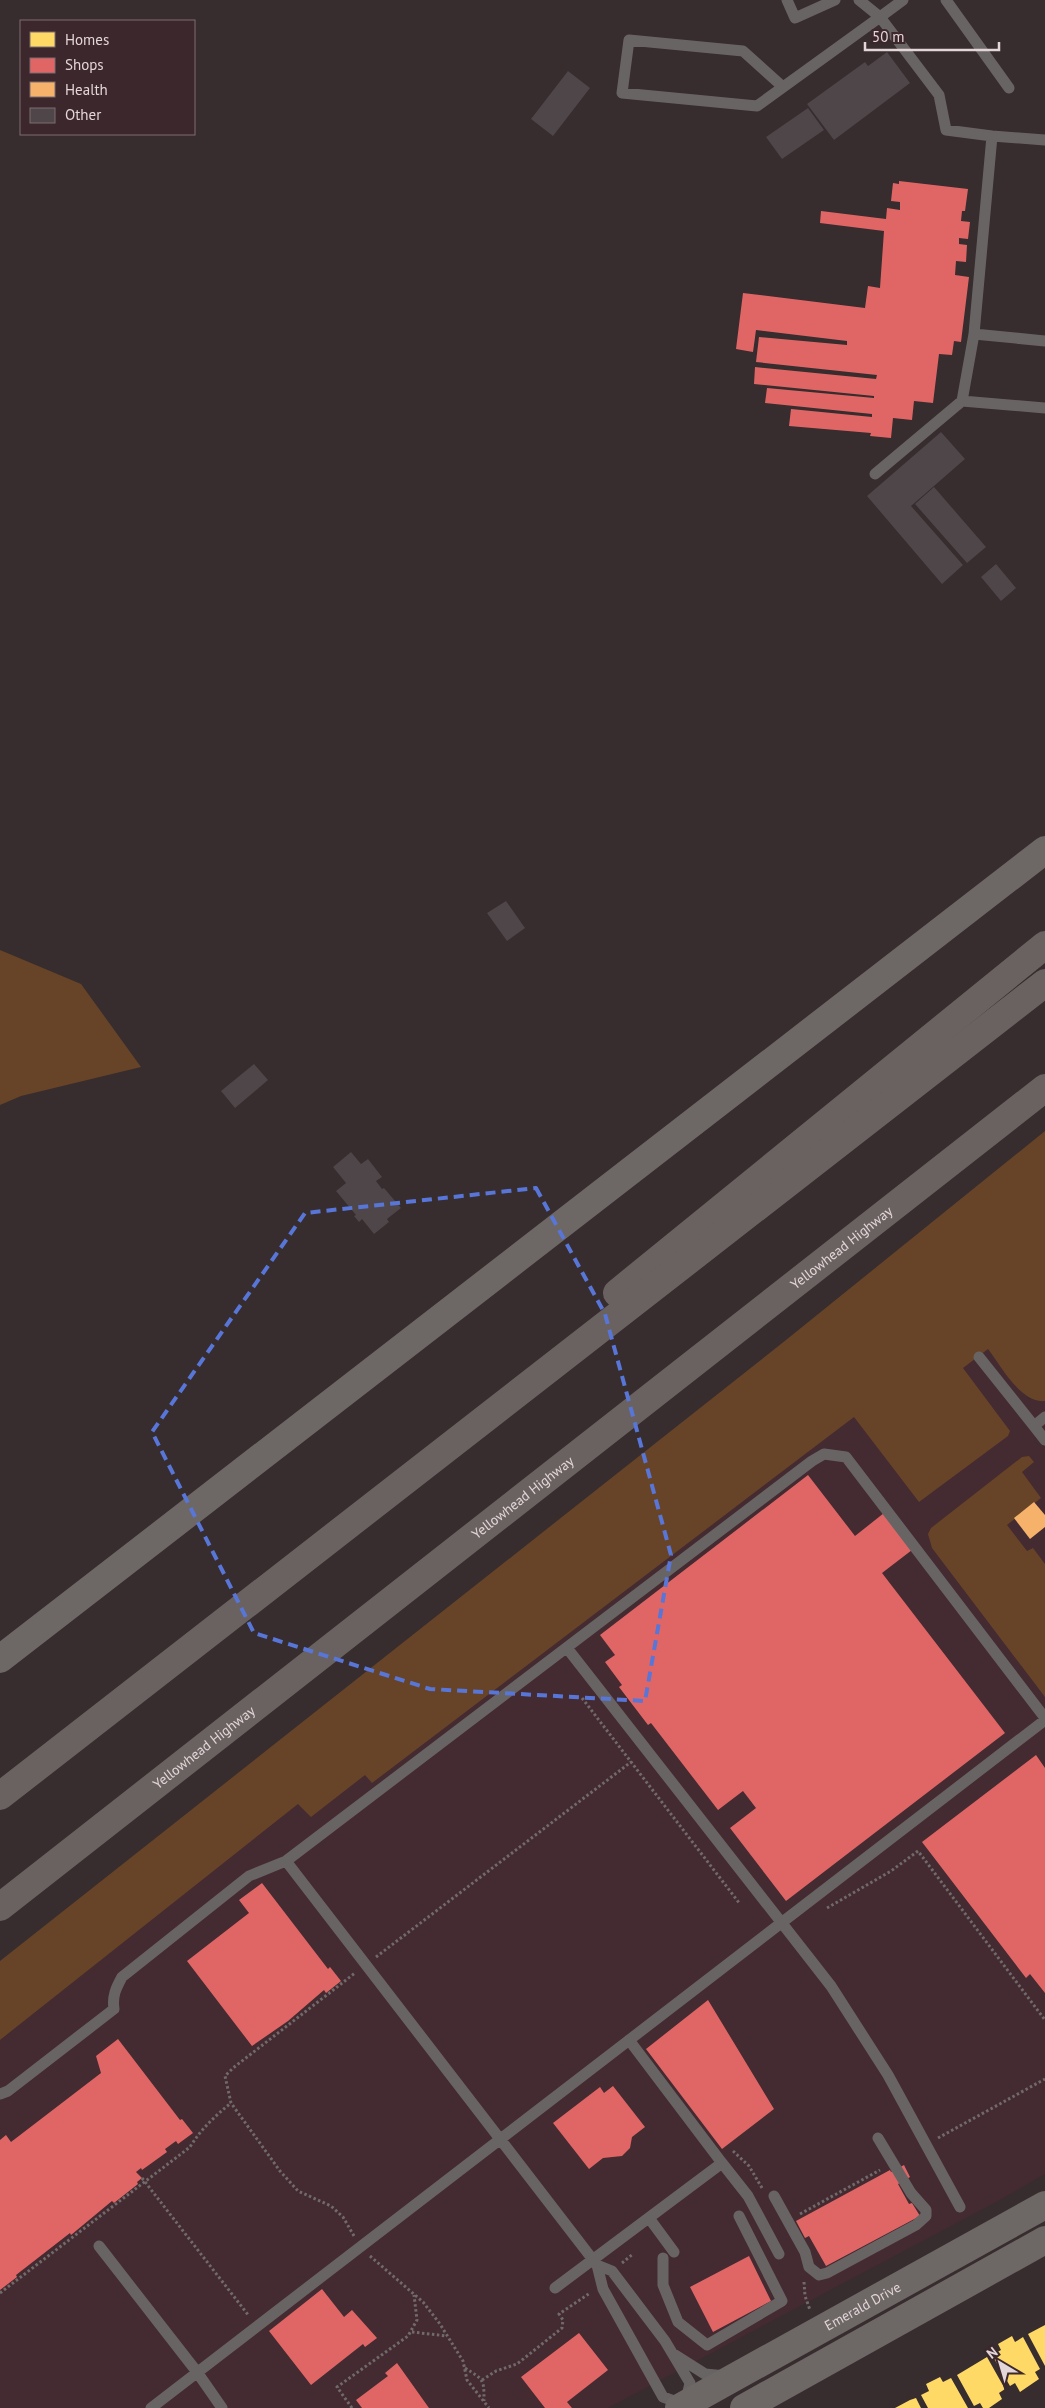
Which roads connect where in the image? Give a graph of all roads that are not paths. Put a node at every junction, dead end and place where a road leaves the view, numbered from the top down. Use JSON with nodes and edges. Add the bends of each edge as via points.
{"nodes":[{"id":1,"x":787,"y":0,"type":"edge"},
{"id":2,"x":835,"y":0,"type":"edge"},
{"id":3,"x":859,"y":0,"type":"edge"},
{"id":4,"x":903,"y":0,"type":"edge"},
{"id":5,"x":946,"y":0,"type":"edge"},
{"id":6,"x":880,"y":17,"type":"junction"},
{"id":7,"x":783,"y":87,"type":"junction"},
{"id":8,"x":1009,"y":88,"type":"dead end"},
{"id":9,"x":992,"y":136,"type":"junction"},
{"id":10,"x":1045,"y":140,"type":"edge"},
{"id":11,"x":974,"y":334,"type":"junction"},
{"id":12,"x":1045,"y":341,"type":"edge"},
{"id":13,"x":962,"y":401,"type":"junction"},
{"id":14,"x":1045,"y":408,"type":"edge"},
{"id":15,"x":876,"y":474,"type":"dead end"},
{"id":16,"x":1045,"y":850,"type":"edge"},
{"id":17,"x":1045,"y":945,"type":"edge"},
{"id":18,"x":1045,"y":983,"type":"edge"},
{"id":19,"x":1045,"y":1088,"type":"edge"},
{"id":20,"x":979,"y":1357,"type":"dead end"},
{"id":21,"x":1045,"y":1417,"type":"edge"},
{"id":22,"x":1034,"y":1426,"type":"junction"},
{"id":23,"x":1045,"y":1440,"type":"edge"},
{"id":24,"x":416,"y":1473,"type":"junction"},
{"id":25,"x":568,"y":1648,"type":"junction"},
{"id":26,"x":0,"y":1659,"type":"edge"},
{"id":27,"x":1045,"y":1719,"type":"edge"},
{"id":28,"x":0,"y":1796,"type":"edge"},
{"id":29,"x":286,"y":1861,"type":"junction"},
{"id":30,"x":0,"y":1906,"type":"edge"},
{"id":31,"x":781,"y":1923,"type":"junction"},
{"id":32,"x":629,"y":2040,"type":"junction"},
{"id":33,"x":0,"y":2094,"type":"edge"},
{"id":34,"x":878,"y":2138,"type":"dead end"},
{"id":35,"x":501,"y":2139,"type":"junction"},
{"id":36,"x":722,"y":2163,"type":"junction"},
{"id":37,"x":774,"y":2196,"type":"dead end"},
{"id":38,"x":1045,"y":2205,"type":"edge"},
{"id":39,"x":960,"y":2207,"type":"dead end"},
{"id":40,"x":739,"y":2216,"type":"dead end"},
{"id":41,"x":649,"y":2218,"type":"junction"},
{"id":42,"x":1045,"y":2240,"type":"edge"},
{"id":43,"x":99,"y":2246,"type":"dead end"},
{"id":44,"x":674,"y":2252,"type":"dead end"},
{"id":45,"x":779,"y":2254,"type":"dead end"},
{"id":46,"x":663,"y":2258,"type":"dead end"},
{"id":47,"x":595,"y":2262,"type":"junction"},
{"id":48,"x":555,"y":2288,"type":"dead end"},
{"id":49,"x":672,"y":2352,"type":"junction"},
{"id":50,"x":197,"y":2372,"type":"junction"},
{"id":51,"x":735,"y":2377,"type":"junction"},
{"id":52,"x":682,"y":2406,"type":"edge"},
{"id":53,"x":151,"y":2408,"type":"edge"},
{"id":54,"x":222,"y":2408,"type":"edge"},
{"id":55,"x":744,"y":2408,"type":"edge"}],
"edges":[{"from":1,"to":2,"type":"lane","via":[[796,18]]},
{"from":3,"to":6,"type":"lane"},
{"from":4,"to":6,"type":"lane"},
{"from":5,"to":8,"type":"lane"},
{"from":6,"to":7,"type":"lane"},
{"from":6,"to":9,"type":"lane","via":[[939,94],[946,130]]},
{"from":7,"to":7,"type":"lane","via":[[756,106],[622,93],[629,40],[743,51]]},
{"from":9,"to":10,"type":"lane"},
{"from":9,"to":11,"type":"lane"},
{"from":11,"to":12,"type":"lane"},
{"from":11,"to":13,"type":"lane"},
{"from":13,"to":14,"type":"lane"},
{"from":13,"to":15,"type":"lane"},
{"from":16,"to":26,"type":"street"},
{"from":17,"to":24,"type":"highway","via":[[538,1357]]},
{"from":18,"to":24,"type":"highway"},
{"from":19,"to":30,"type":"highway","name":"Yellowhead Highway"},
{"from":20,"to":22,"type":"lane"},
{"from":21,"to":22,"type":"lane"},
{"from":22,"to":23,"type":"lane"},
{"from":24,"to":28,"type":"highway"},
{"from":25,"to":27,"type":"lane","via":[[812,1460],[824,1454],[834,1454],[846,1457]]},
{"from":25,"to":29,"type":"lane"},
{"from":25,"to":31,"type":"lane"},
{"from":27,"to":31,"type":"lane"},
{"from":29,"to":33,"type":"lane","via":[[249,1876],[122,1977],[116,1988],[114,2009]]},
{"from":29,"to":35,"type":"lane"},
{"from":31,"to":32,"type":"lane"},
{"from":31,"to":39,"type":"lane","via":[[831,1986],[869,2043]]},
{"from":32,"to":35,"type":"lane"},
{"from":32,"to":36,"type":"lane"},
{"from":34,"to":37,"type":"lane","via":[[911,2193],[926,2210],[926,2216],[916,2225],[819,2275],[809,2267],[805,2252]]},
{"from":35,"to":47,"type":"lane"},
{"from":35,"to":50,"type":"lane"},
{"from":36,"to":41,"type":"lane"},
{"from":36,"to":45,"type":"lane","via":[[748,2196]]},
{"from":38,"to":51,"type":"street","name":"Emerald Drive"},
{"from":40,"to":46,"type":"lane","via":[[782,2301],[707,2345],[678,2322],[663,2285]]},
{"from":41,"to":44,"type":"lane"},
{"from":41,"to":47,"type":"lane"},
{"from":42,"to":55,"type":"street"},
{"from":43,"to":50,"type":"lane"},
{"from":47,"to":48,"type":"lane"},
{"from":47,"to":49,"type":"lane","via":[[612,2271]]},
{"from":47,"to":52,"type":"lane","via":[[600,2282],[663,2397]]},
{"from":49,"to":51,"type":"lane","via":[[705,2374]]},
{"from":49,"to":52,"type":"lane","via":[[690,2383]]},
{"from":50,"to":53,"type":"lane"},
{"from":50,"to":54,"type":"lane"},
{"from":51,"to":52,"type":"street","name":"Emerald Drive"}]}
